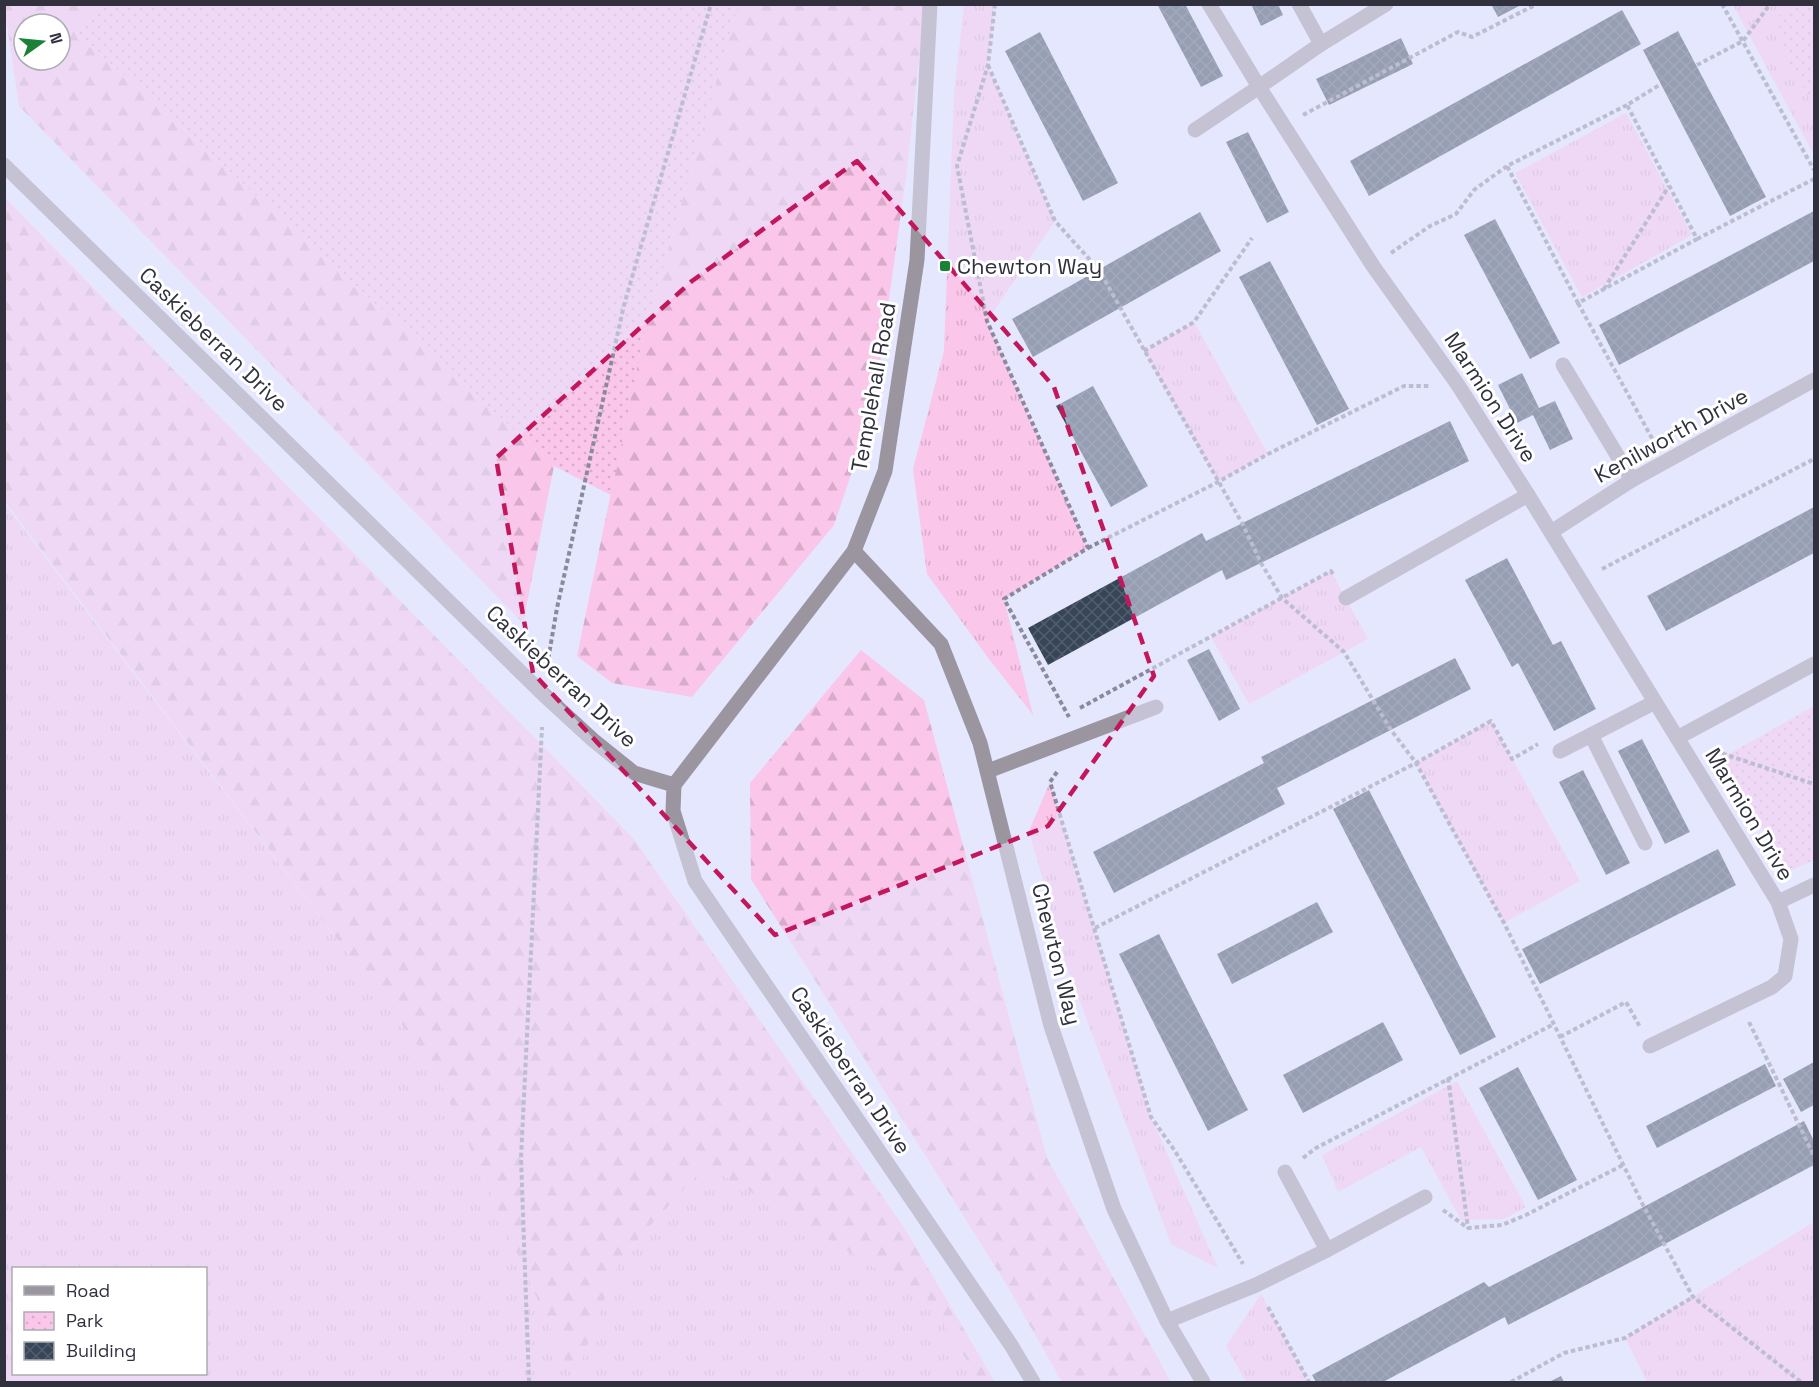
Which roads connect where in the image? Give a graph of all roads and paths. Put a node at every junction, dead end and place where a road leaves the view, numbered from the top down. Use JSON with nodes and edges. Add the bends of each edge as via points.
{"nodes":[{"id":1,"x":930,"y":4,"type":"edge"},
{"id":2,"x":995,"y":4,"type":"edge"},
{"id":3,"x":1209,"y":4,"type":"edge"},
{"id":4,"x":1299,"y":4,"type":"edge"},
{"id":5,"x":1386,"y":4,"type":"edge"},
{"id":6,"x":1537,"y":4,"type":"edge"},
{"id":7,"x":1722,"y":4,"type":"edge"},
{"id":8,"x":1770,"y":4,"type":"edge"},
{"id":9,"x":1743,"y":41,"type":"junction"},
{"id":10,"x":1321,"y":44,"type":"junction"},
{"id":11,"x":988,"y":65,"type":"junction"},
{"id":12,"x":1696,"y":65,"type":"dead end"},
{"id":13,"x":1661,"y":84,"type":"dead end"},
{"id":14,"x":1259,"y":87,"type":"junction"},
{"id":15,"x":1627,"y":105,"type":"junction"},
{"id":16,"x":1284,"y":126,"type":"junction"},
{"id":17,"x":1195,"y":130,"type":"dead end"},
{"id":18,"x":4,"y":165,"type":"edge"},
{"id":19,"x":1507,"y":166,"type":"junction"},
{"id":20,"x":1815,"y":170,"type":"edge"},
{"id":21,"x":1815,"y":179,"type":"edge"},
{"id":22,"x":1669,"y":185,"type":"junction"},
{"id":23,"x":1252,"y":238,"type":"dead end"},
{"id":24,"x":1697,"y":239,"type":"junction"},
{"id":25,"x":1373,"y":266,"type":"junction"},
{"id":26,"x":1604,"y":289,"type":"junction"},
{"id":27,"x":1578,"y":303,"type":"junction"},
{"id":28,"x":1144,"y":351,"type":"junction"},
{"id":29,"x":1563,"y":365,"type":"dead end"},
{"id":30,"x":1815,"y":380,"type":"edge"},
{"id":31,"x":1458,"y":385,"type":"junction"},
{"id":32,"x":1815,"y":459,"type":"edge"},
{"id":33,"x":1665,"y":462,"type":"junction"},
{"id":34,"x":1632,"y":480,"type":"junction"},
{"id":35,"x":1218,"y":482,"type":"junction"},
{"id":36,"x":1528,"y":495,"type":"junction"},
{"id":37,"x":1551,"y":532,"type":"junction"},
{"id":38,"x":1088,"y":548,"type":"junction"},
{"id":39,"x":854,"y":551,"type":"junction"},
{"id":40,"x":1581,"y":580,"type":"junction"},
{"id":41,"x":1282,"y":598,"type":"junction"},
{"id":42,"x":1346,"y":598,"type":"joint"},
{"id":43,"x":1815,"y":664,"type":"edge"},
{"id":44,"x":1655,"y":702,"type":"junction"},
{"id":45,"x":1156,"y":706,"type":"dead end"},
{"id":46,"x":1078,"y":709,"type":"dead end"},
{"id":47,"x":1591,"y":735,"type":"junction"},
{"id":48,"x":1080,"y":736,"type":"junction"},
{"id":49,"x":1677,"y":738,"type":"junction"},
{"id":50,"x":1560,"y":751,"type":"joint"},
{"id":51,"x":1416,"y":763,"type":"junction"},
{"id":52,"x":987,"y":771,"type":"junction"},
{"id":53,"x":1815,"y":784,"type":"edge"},
{"id":54,"x":674,"y":785,"type":"junction"},
{"id":55,"x":1644,"y":843,"type":"dead end"},
{"id":56,"x":1815,"y":885,"type":"edge"},
{"id":57,"x":1778,"y":902,"type":"junction"},
{"id":58,"x":1095,"y":928,"type":"junction"},
{"id":59,"x":1740,"y":1003,"type":"junction"},
{"id":60,"x":1554,"y":1024,"type":"junction"},
{"id":61,"x":1560,"y":1037,"type":"junction"},
{"id":62,"x":1650,"y":1046,"type":"joint"},
{"id":63,"x":1448,"y":1078,"type":"junction"},
{"id":64,"x":1815,"y":1156,"type":"edge"},
{"id":65,"x":1623,"y":1165,"type":"junction"},
{"id":66,"x":1285,"y":1172,"type":"joint"},
{"id":67,"x":1425,"y":1197,"type":"joint"},
{"id":68,"x":1468,"y":1228,"type":"junction"},
{"id":69,"x":1327,"y":1250,"type":"junction"},
{"id":70,"x":1256,"y":1285,"type":"junction"},
{"id":71,"x":1693,"y":1297,"type":"junction"},
{"id":72,"x":1167,"y":1321,"type":"junction"},
{"id":73,"x":1033,"y":1383,"type":"edge"},
{"id":74,"x":1203,"y":1383,"type":"edge"},
{"id":75,"x":1309,"y":1383,"type":"edge"},
{"id":76,"x":1511,"y":1383,"type":"edge"},
{"id":77,"x":1801,"y":1383,"type":"edge"}],
"edges":[{"from":1,"to":39,"type":"street","name":"Templehall Road","via":[[916,260],[885,471]]},
{"from":2,"to":11,"type":"path"},
{"from":3,"to":14,"type":"street","name":"Marmion Drive"},
{"from":4,"to":10,"type":"street"},
{"from":5,"to":10,"type":"street"},
{"from":6,"to":16,"type":"path","via":[[1472,37],[1458,32]]},
{"from":7,"to":9,"type":"path"},
{"from":8,"to":9,"type":"path"},
{"from":9,"to":12,"type":"path"},
{"from":9,"to":20,"type":"path"},
{"from":10,"to":14,"type":"street"},
{"from":11,"to":28,"type":"path","via":[[1055,221],[1099,270]]},
{"from":11,"to":38,"type":"path","via":[[957,166],[987,321]]},
{"from":13,"to":15,"type":"path"},
{"from":14,"to":16,"type":"street","name":"Marmion Drive"},
{"from":14,"to":17,"type":"street"},
{"from":15,"to":19,"type":"path"},
{"from":15,"to":22,"type":"path"},
{"from":16,"to":25,"type":"street","name":"Marmion Drive"},
{"from":18,"to":54,"type":"street","name":"Caskieberran Drive","via":[[543,694],[634,773]]},
{"from":19,"to":25,"type":"path","via":[[1474,190],[1456,214],[1430,226]]},
{"from":19,"to":27,"type":"path"},
{"from":21,"to":24,"type":"path"},
{"from":22,"to":24,"type":"path"},
{"from":22,"to":26,"type":"path"},
{"from":23,"to":28,"type":"path","via":[[1194,322]]},
{"from":24,"to":26,"type":"path"},
{"from":25,"to":31,"type":"street","name":"Marmion Drive"},
{"from":26,"to":27,"type":"path"},
{"from":27,"to":33,"type":"path"},
{"from":28,"to":35,"type":"path"},
{"from":29,"to":34,"type":"street"},
{"from":30,"to":33,"type":"street","name":"Kenilworth Drive"},
{"from":31,"to":35,"type":"path","via":[[1404,386]]},
{"from":31,"to":36,"type":"street","name":"Marmion Drive"},
{"from":32,"to":40,"type":"path"},
{"from":33,"to":34,"type":"street","name":"Kenilworth Drive"},
{"from":34,"to":37,"type":"street","name":"Kenilworth Drive"},
{"from":35,"to":38,"type":"path"},
{"from":35,"to":41,"type":"path"},
{"from":36,"to":37,"type":"street","name":"Marmion Drive"},
{"from":36,"to":42,"type":"street"},
{"from":37,"to":40,"type":"street","name":"Marmion Drive"},
{"from":38,"to":48,"type":"path","via":[[1004,599]]},
{"from":39,"to":52,"type":"street","name":"Chewton Way","via":[[941,645],[980,743]]},
{"from":39,"to":54,"type":"street","name":"Templehall Road"},
{"from":40,"to":44,"type":"street","name":"Marmion Drive"},
{"from":41,"to":42,"type":"path","via":[[1331,570]]},
{"from":41,"to":46,"type":"path"},
{"from":41,"to":51,"type":"path","via":[[1344,652],[1391,730]]},
{"from":43,"to":49,"type":"street","name":"Marmion Drive"},
{"from":44,"to":47,"type":"street"},
{"from":44,"to":49,"type":"street","name":"Marmion Drive"},
{"from":45,"to":48,"type":"street"},
{"from":47,"to":50,"type":"street"},
{"from":47,"to":55,"type":"street"},
{"from":48,"to":52,"type":"street"},
{"from":48,"to":58,"type":"path","via":[[1050,782]]},
{"from":49,"to":53,"type":"path"},
{"from":49,"to":57,"type":"street","name":"Marmion Drive"},
{"from":50,"to":51,"type":"path","via":[[1551,737],[1512,759],[1491,721]]},
{"from":51,"to":58,"type":"path"},
{"from":51,"to":60,"type":"path","via":[[1504,923]]},
{"from":52,"to":72,"type":"street","name":"Chewton Way","via":[[1051,1026],[1114,1209]]},
{"from":54,"to":73,"type":"street","name":"Caskieberran Drive","via":[[673,811],[695,881]]},
{"from":56,"to":57,"type":"street"},
{"from":57,"to":59,"type":"street","name":"Marmion Drive","via":[[1791,939],[1785,976]]},
{"from":58,"to":70,"type":"path","via":[[1151,1117]]},
{"from":59,"to":62,"type":"street","name":"Marmion Drive"},
{"from":59,"to":64,"type":"path"},
{"from":60,"to":61,"type":"path"},
{"from":60,"to":63,"type":"path"},
{"from":61,"to":62,"type":"path","via":[[1626,1002]]},
{"from":61,"to":65,"type":"path"},
{"from":63,"to":66,"type":"path","via":[[1316,1148]]},
{"from":63,"to":68,"type":"path"},
{"from":65,"to":68,"type":"path","via":[[1502,1225]]},
{"from":65,"to":71,"type":"path"},
{"from":66,"to":69,"type":"street"},
{"from":67,"to":68,"type":"path"},
{"from":67,"to":69,"type":"street"},
{"from":69,"to":70,"type":"street"},
{"from":70,"to":72,"type":"street"},
{"from":70,"to":75,"type":"path"},
{"from":71,"to":76,"type":"path","via":[[1625,1338],[1564,1353]]},
{"from":71,"to":77,"type":"path"},
{"from":72,"to":74,"type":"street","name":"Chewton Way"}]}
